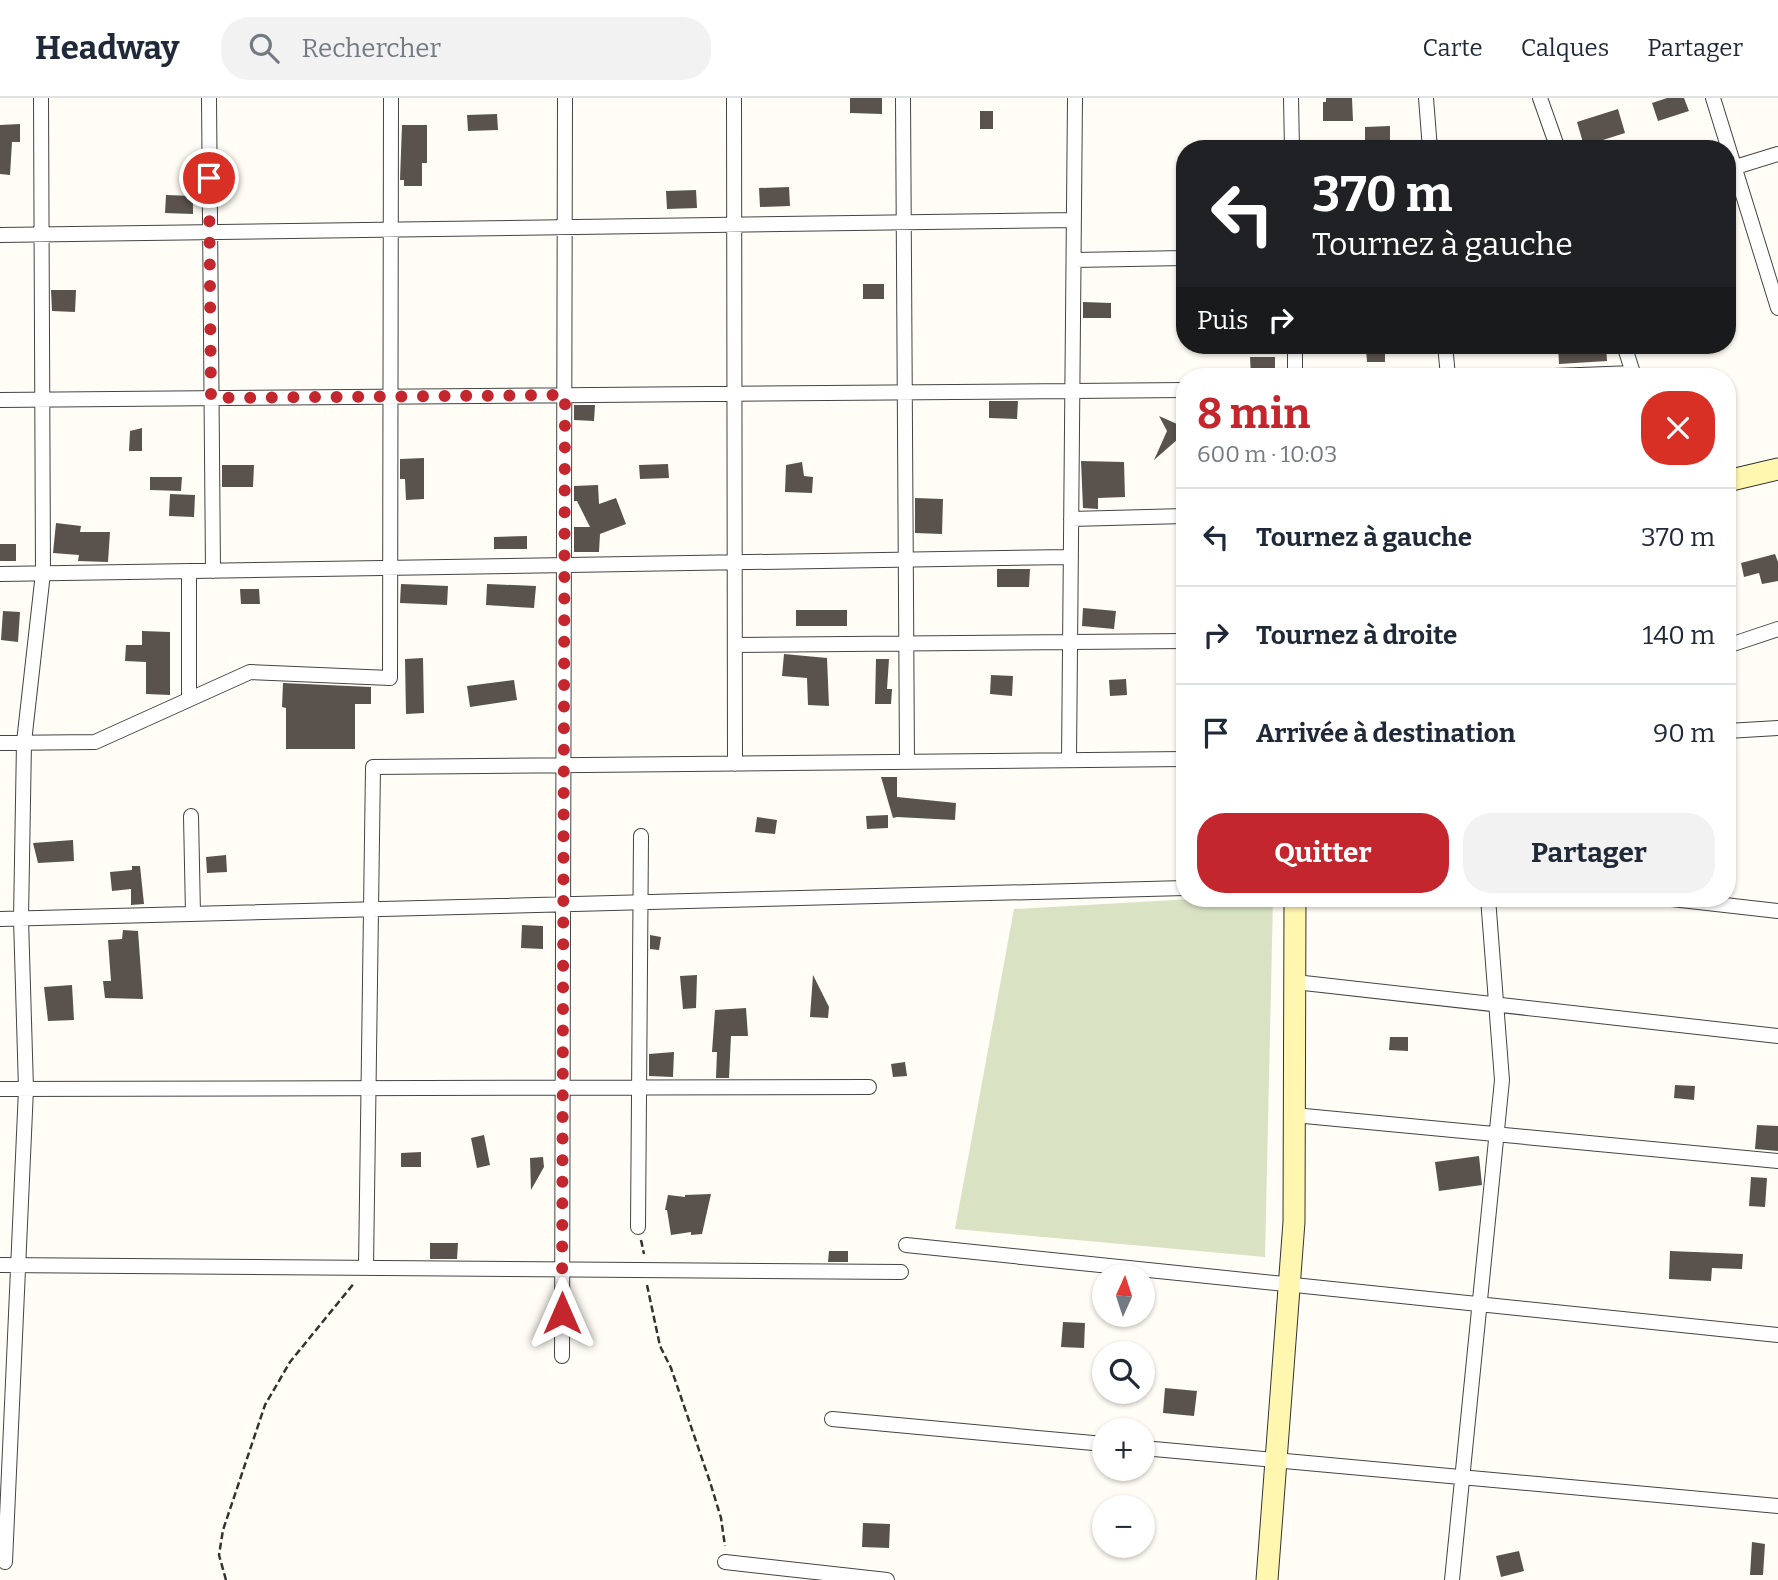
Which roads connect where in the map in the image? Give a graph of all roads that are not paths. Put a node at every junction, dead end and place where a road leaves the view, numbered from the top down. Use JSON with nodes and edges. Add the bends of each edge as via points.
{"nodes":[{"id":1,"x":41,"y":98,"type":"edge"},
{"id":2,"x":209,"y":98,"type":"edge"},
{"id":3,"x":391,"y":98,"type":"edge"},
{"id":4,"x":565,"y":98,"type":"edge"},
{"id":5,"x":734,"y":98,"type":"edge"},
{"id":6,"x":903,"y":98,"type":"edge"},
{"id":7,"x":1076,"y":98,"type":"edge"},
{"id":8,"x":1291,"y":98,"type":"edge"},
{"id":9,"x":1426,"y":98,"type":"edge"},
{"id":10,"x":1540,"y":98,"type":"edge"},
{"id":11,"x":1713,"y":98,"type":"edge"},
{"id":12,"x":1292,"y":140,"type":"edge"},
{"id":13,"x":1429,"y":140,"type":"edge"},
{"id":14,"x":1555,"y":140,"type":"edge"},
{"id":15,"x":1724,"y":140,"type":"edge"},
{"id":16,"x":1778,"y":154,"type":"edge"},
{"id":17,"x":1736,"y":167,"type":"edge"},
{"id":18,"x":1736,"y":184,"type":"edge"},
{"id":19,"x":1074,"y":220,"type":"junction"},
{"id":20,"x":904,"y":222,"type":"junction"},
{"id":21,"x":734,"y":225,"type":"junction"},
{"id":22,"x":565,"y":227,"type":"junction"},
{"id":23,"x":390,"y":229,"type":"junction"},
{"id":24,"x":210,"y":232,"type":"junction"},
{"id":25,"x":41,"y":234,"type":"junction"},
{"id":26,"x":0,"y":235,"type":"edge"},
{"id":27,"x":1176,"y":258,"type":"edge"},
{"id":28,"x":1074,"y":260,"type":"junction"},
{"id":29,"x":1778,"y":307,"type":"edge"},
{"id":30,"x":1073,"y":390,"type":"junction"},
{"id":31,"x":1176,"y":390,"type":"edge"},
{"id":32,"x":905,"y":392,"type":"junction"},
{"id":33,"x":734,"y":393,"type":"junction"},
{"id":34,"x":565,"y":395,"type":"junction"},
{"id":35,"x":390,"y":397,"type":"junction"},
{"id":36,"x":211,"y":398,"type":"junction"},
{"id":37,"x":0,"y":400,"type":"edge"},
{"id":38,"x":42,"y":400,"type":"junction"},
{"id":39,"x":1778,"y":469,"type":"edge"},
{"id":40,"x":1736,"y":479,"type":"edge"},
{"id":41,"x":1176,"y":516,"type":"edge"},
{"id":42,"x":1071,"y":519,"type":"junction"},
{"id":43,"x":1071,"y":558,"type":"junction"},
{"id":44,"x":906,"y":560,"type":"junction"},
{"id":45,"x":735,"y":563,"type":"junction"},
{"id":46,"x":564,"y":565,"type":"junction"},
{"id":47,"x":390,"y":568,"type":"junction"},
{"id":48,"x":189,"y":571,"type":"junction"},
{"id":49,"x":213,"y":571,"type":"junction"},
{"id":50,"x":43,"y":573,"type":"junction"},
{"id":51,"x":0,"y":574,"type":"edge"},
{"id":52,"x":1778,"y":629,"type":"edge"},
{"id":53,"x":1176,"y":641,"type":"edge"},
{"id":54,"x":1070,"y":642,"type":"junction"},
{"id":55,"x":906,"y":643,"type":"junction"},
{"id":56,"x":1736,"y":643,"type":"edge"},
{"id":57,"x":735,"y":645,"type":"junction"},
{"id":58,"x":189,"y":699,"type":"junction"},
{"id":59,"x":1778,"y":727,"type":"edge"},
{"id":60,"x":1736,"y":729,"type":"edge"},
{"id":61,"x":0,"y":743,"type":"edge"},
{"id":62,"x":24,"y":743,"type":"junction"},
{"id":63,"x":1176,"y":759,"type":"edge"},
{"id":64,"x":1069,"y":760,"type":"junction"},
{"id":65,"x":907,"y":762,"type":"junction"},
{"id":66,"x":736,"y":764,"type":"junction"},
{"id":67,"x":564,"y":766,"type":"junction"},
{"id":68,"x":191,"y":816,"type":"dead end"},
{"id":69,"x":641,"y":836,"type":"dead end"},
{"id":70,"x":1176,"y":888,"type":"edge"},
{"id":71,"x":640,"y":902,"type":"junction"},
{"id":72,"x":564,"y":904,"type":"junction"},
{"id":73,"x":1736,"y":906,"type":"edge"},
{"id":74,"x":1295,"y":907,"type":"edge"},
{"id":75,"x":1489,"y":907,"type":"edge"},
{"id":76,"x":371,"y":909,"type":"junction"},
{"id":77,"x":1778,"y":911,"type":"edge"},
{"id":78,"x":193,"y":914,"type":"junction"},
{"id":79,"x":0,"y":919,"type":"edge"},
{"id":80,"x":21,"y":919,"type":"junction"},
{"id":81,"x":1295,"y":982,"type":"junction"},
{"id":82,"x":1496,"y":1004,"type":"junction"},
{"id":83,"x":1778,"y":1036,"type":"edge"},
{"id":84,"x":869,"y":1087,"type":"dead end"},
{"id":85,"x":369,"y":1088,"type":"junction"},
{"id":86,"x":563,"y":1088,"type":"junction"},
{"id":87,"x":639,"y":1088,"type":"junction"},
{"id":88,"x":0,"y":1089,"type":"edge"},
{"id":89,"x":26,"y":1089,"type":"junction"},
{"id":90,"x":1294,"y":1115,"type":"junction"},
{"id":91,"x":1497,"y":1134,"type":"junction"},
{"id":92,"x":1778,"y":1161,"type":"edge"},
{"id":93,"x":638,"y":1227,"type":"road end"},
{"id":94,"x":906,"y":1245,"type":"dead end"},
{"id":95,"x":0,"y":1265,"type":"edge"},
{"id":96,"x":18,"y":1265,"type":"junction"},
{"id":97,"x":366,"y":1268,"type":"junction"},
{"id":98,"x":562,"y":1270,"type":"junction"},
{"id":99,"x":901,"y":1272,"type":"dead end"},
{"id":100,"x":1289,"y":1285,"type":"junction"},
{"id":101,"x":1480,"y":1304,"type":"junction"},
{"id":102,"x":1778,"y":1335,"type":"edge"},
{"id":103,"x":562,"y":1356,"type":"dead end"},
{"id":104,"x":832,"y":1419,"type":"dead end"},
{"id":105,"x":1092,"y":1443,"type":"edge"},
{"id":106,"x":1155,"y":1449,"type":"edge"},
{"id":107,"x":1276,"y":1460,"type":"junction"},
{"id":108,"x":1462,"y":1477,"type":"junction"},
{"id":109,"x":1778,"y":1506,"type":"edge"},
{"id":110,"x":5,"y":1562,"type":"dead end"},
{"id":111,"x":725,"y":1562,"type":"road end"},
{"id":112,"x":887,"y":1580,"type":"edge"},
{"id":113,"x":1267,"y":1580,"type":"edge"},
{"id":114,"x":1452,"y":1580,"type":"edge"}],
"edges":[{"from":1,"to":25,"type":"street"},
{"from":2,"to":24,"type":"street"},
{"from":3,"to":23,"type":"street"},
{"from":4,"to":22,"type":"street"},
{"from":5,"to":21,"type":"street"},
{"from":6,"to":20,"type":"street"},
{"from":7,"to":19,"type":"street"},
{"from":8,"to":12,"type":"street"},
{"from":9,"to":13,"type":"street"},
{"from":10,"to":14,"type":"street"},
{"from":11,"to":15,"type":"street"},
{"from":16,"to":17,"type":"street"},
{"from":18,"to":29,"type":"street"},
{"from":19,"to":20,"type":"street"},
{"from":19,"to":28,"type":"street"},
{"from":20,"to":21,"type":"street"},
{"from":20,"to":32,"type":"street"},
{"from":21,"to":22,"type":"street"},
{"from":21,"to":33,"type":"street"},
{"from":22,"to":23,"type":"street"},
{"from":22,"to":34,"type":"street"},
{"from":23,"to":24,"type":"street"},
{"from":23,"to":35,"type":"street"},
{"from":24,"to":25,"type":"street"},
{"from":24,"to":36,"type":"street"},
{"from":25,"to":26,"type":"street"},
{"from":25,"to":38,"type":"street"},
{"from":27,"to":28,"type":"street"},
{"from":28,"to":30,"type":"street"},
{"from":30,"to":31,"type":"street"},
{"from":30,"to":32,"type":"street"},
{"from":30,"to":42,"type":"street"},
{"from":32,"to":33,"type":"street"},
{"from":32,"to":44,"type":"street"},
{"from":33,"to":34,"type":"street"},
{"from":33,"to":45,"type":"street"},
{"from":34,"to":35,"type":"street"},
{"from":34,"to":46,"type":"street"},
{"from":35,"to":36,"type":"street"},
{"from":35,"to":47,"type":"street"},
{"from":36,"to":38,"type":"street"},
{"from":36,"to":49,"type":"street"},
{"from":37,"to":38,"type":"street"},
{"from":38,"to":50,"type":"street"},
{"from":39,"to":40,"type":"main road"},
{"from":41,"to":42,"type":"street"},
{"from":42,"to":43,"type":"street"},
{"from":43,"to":44,"type":"street"},
{"from":43,"to":54,"type":"street"},
{"from":44,"to":45,"type":"street"},
{"from":44,"to":55,"type":"street"},
{"from":45,"to":46,"type":"street"},
{"from":45,"to":57,"type":"street"},
{"from":46,"to":47,"type":"street"},
{"from":46,"to":67,"type":"street"},
{"from":47,"to":49,"type":"street"},
{"from":47,"to":58,"type":"street","via":[[390,678],[250,672]]},
{"from":48,"to":49,"type":"street"},
{"from":48,"to":50,"type":"street"},
{"from":48,"to":58,"type":"street"},
{"from":50,"to":51,"type":"street"},
{"from":50,"to":62,"type":"street"},
{"from":52,"to":56,"type":"street"},
{"from":53,"to":54,"type":"street"},
{"from":54,"to":55,"type":"street"},
{"from":54,"to":64,"type":"street"},
{"from":55,"to":57,"type":"street"},
{"from":55,"to":65,"type":"street"},
{"from":57,"to":66,"type":"street"},
{"from":58,"to":62,"type":"street","via":[[95,741]]},
{"from":59,"to":60,"type":"street"},
{"from":61,"to":62,"type":"street"},
{"from":62,"to":80,"type":"street"},
{"from":63,"to":64,"type":"street"},
{"from":64,"to":65,"type":"street"},
{"from":65,"to":66,"type":"street"},
{"from":66,"to":67,"type":"street"},
{"from":67,"to":72,"type":"street"},
{"from":67,"to":76,"type":"street","via":[[373,768]]},
{"from":68,"to":78,"type":"street"},
{"from":69,"to":71,"type":"street"},
{"from":70,"to":71,"type":"street"},
{"from":71,"to":72,"type":"street"},
{"from":71,"to":87,"type":"street"},
{"from":72,"to":76,"type":"street"},
{"from":72,"to":86,"type":"street"},
{"from":73,"to":77,"type":"street"},
{"from":74,"to":81,"type":"main road"},
{"from":75,"to":82,"type":"street"},
{"from":76,"to":78,"type":"street"},
{"from":76,"to":85,"type":"street"},
{"from":78,"to":80,"type":"street"},
{"from":79,"to":80,"type":"street"},
{"from":80,"to":89,"type":"street"},
{"from":81,"to":82,"type":"street"},
{"from":81,"to":90,"type":"main road"},
{"from":82,"to":83,"type":"street"},
{"from":82,"to":91,"type":"street","via":[[1502,1080]]},
{"from":84,"to":87,"type":"street"},
{"from":85,"to":86,"type":"street"},
{"from":85,"to":89,"type":"street"},
{"from":85,"to":97,"type":"street"},
{"from":86,"to":87,"type":"street"},
{"from":86,"to":98,"type":"street"},
{"from":87,"to":93,"type":"street"},
{"from":88,"to":89,"type":"street"},
{"from":89,"to":96,"type":"street"},
{"from":90,"to":91,"type":"street"},
{"from":90,"to":100,"type":"main road"},
{"from":91,"to":92,"type":"street"},
{"from":91,"to":101,"type":"street"},
{"from":94,"to":100,"type":"street"},
{"from":95,"to":96,"type":"street"},
{"from":96,"to":97,"type":"street"},
{"from":96,"to":110,"type":"street"},
{"from":97,"to":98,"type":"street"},
{"from":98,"to":99,"type":"street"},
{"from":98,"to":103,"type":"street"},
{"from":100,"to":101,"type":"street"},
{"from":100,"to":107,"type":"main road"},
{"from":101,"to":102,"type":"street"},
{"from":101,"to":108,"type":"street"},
{"from":104,"to":105,"type":"street"},
{"from":106,"to":107,"type":"street"},
{"from":107,"to":108,"type":"street"},
{"from":107,"to":113,"type":"main road"},
{"from":108,"to":109,"type":"street"},
{"from":108,"to":114,"type":"street"},
{"from":111,"to":112,"type":"street"}]}
